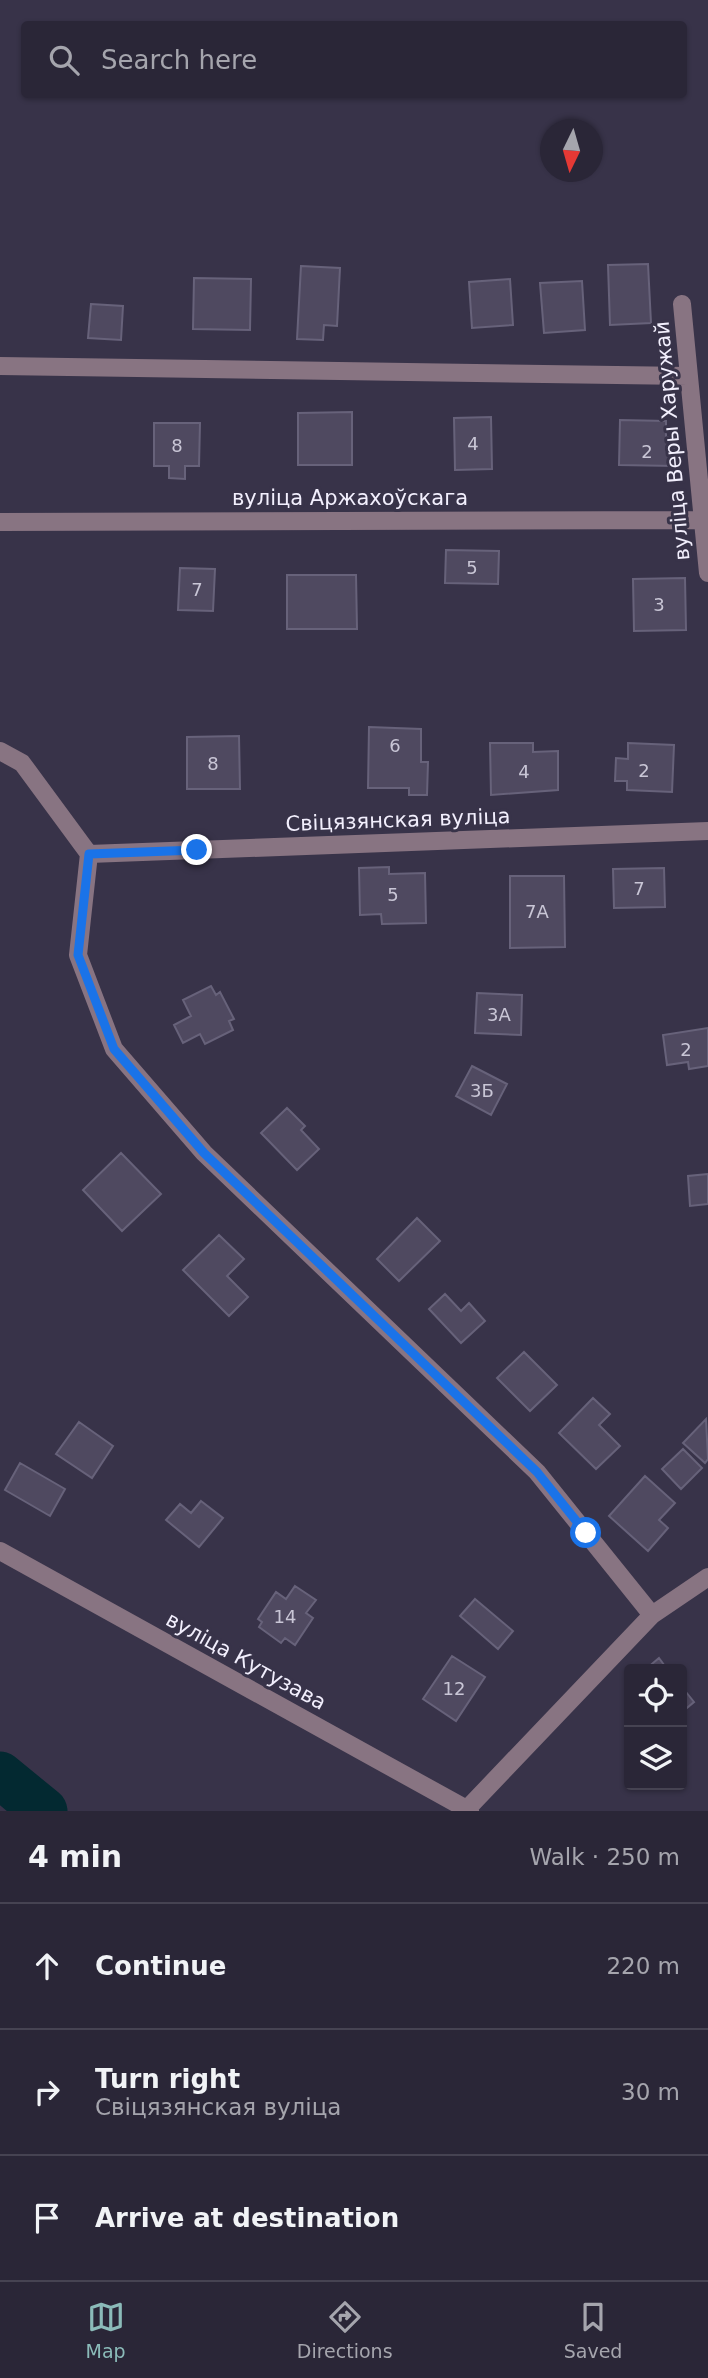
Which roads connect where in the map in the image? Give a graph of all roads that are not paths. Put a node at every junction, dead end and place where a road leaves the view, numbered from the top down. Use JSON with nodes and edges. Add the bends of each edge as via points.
{"nodes":[{"id":1,"x":682,"y":304,"type":"dead end"},
{"id":2,"x":0,"y":366,"type":"edge"},
{"id":3,"x":688,"y":376,"type":"junction"},
{"id":4,"x":701,"y":520,"type":"junction"},
{"id":5,"x":0,"y":522,"type":"edge"},
{"id":6,"x":708,"y":573,"type":"edge"},
{"id":7,"x":0,"y":751,"type":"edge"},
{"id":8,"x":708,"y":831,"type":"edge"},
{"id":9,"x":89,"y":854,"type":"junction"},
{"id":10,"x":0,"y":1551,"type":"edge"},
{"id":11,"x":708,"y":1577,"type":"edge"},
{"id":12,"x":652,"y":1615,"type":"junction"},
{"id":13,"x":468,"y":1810,"type":"edge"}],
"edges":[{"from":1,"to":3,"type":"street","name":"вуліца Веры Харужай"},
{"from":2,"to":3,"type":"street"},
{"from":3,"to":4,"type":"street","name":"вуліца Веры Харужай"},
{"from":4,"to":5,"type":"street","name":"вуліца Аржахоўскага"},
{"from":4,"to":6,"type":"street","name":"вуліца Веры Харужай"},
{"from":7,"to":9,"type":"street","via":[[22,763]]},
{"from":8,"to":9,"type":"street","name":"Свіцязянская вуліца"},
{"from":9,"to":12,"type":"street","via":[[78,955],[114,1049],[204,1153],[537,1472]]},
{"from":10,"to":13,"type":"street","name":"вуліца Кутузава"},
{"from":11,"to":12,"type":"street"},
{"from":12,"to":13,"type":"street"}]}
